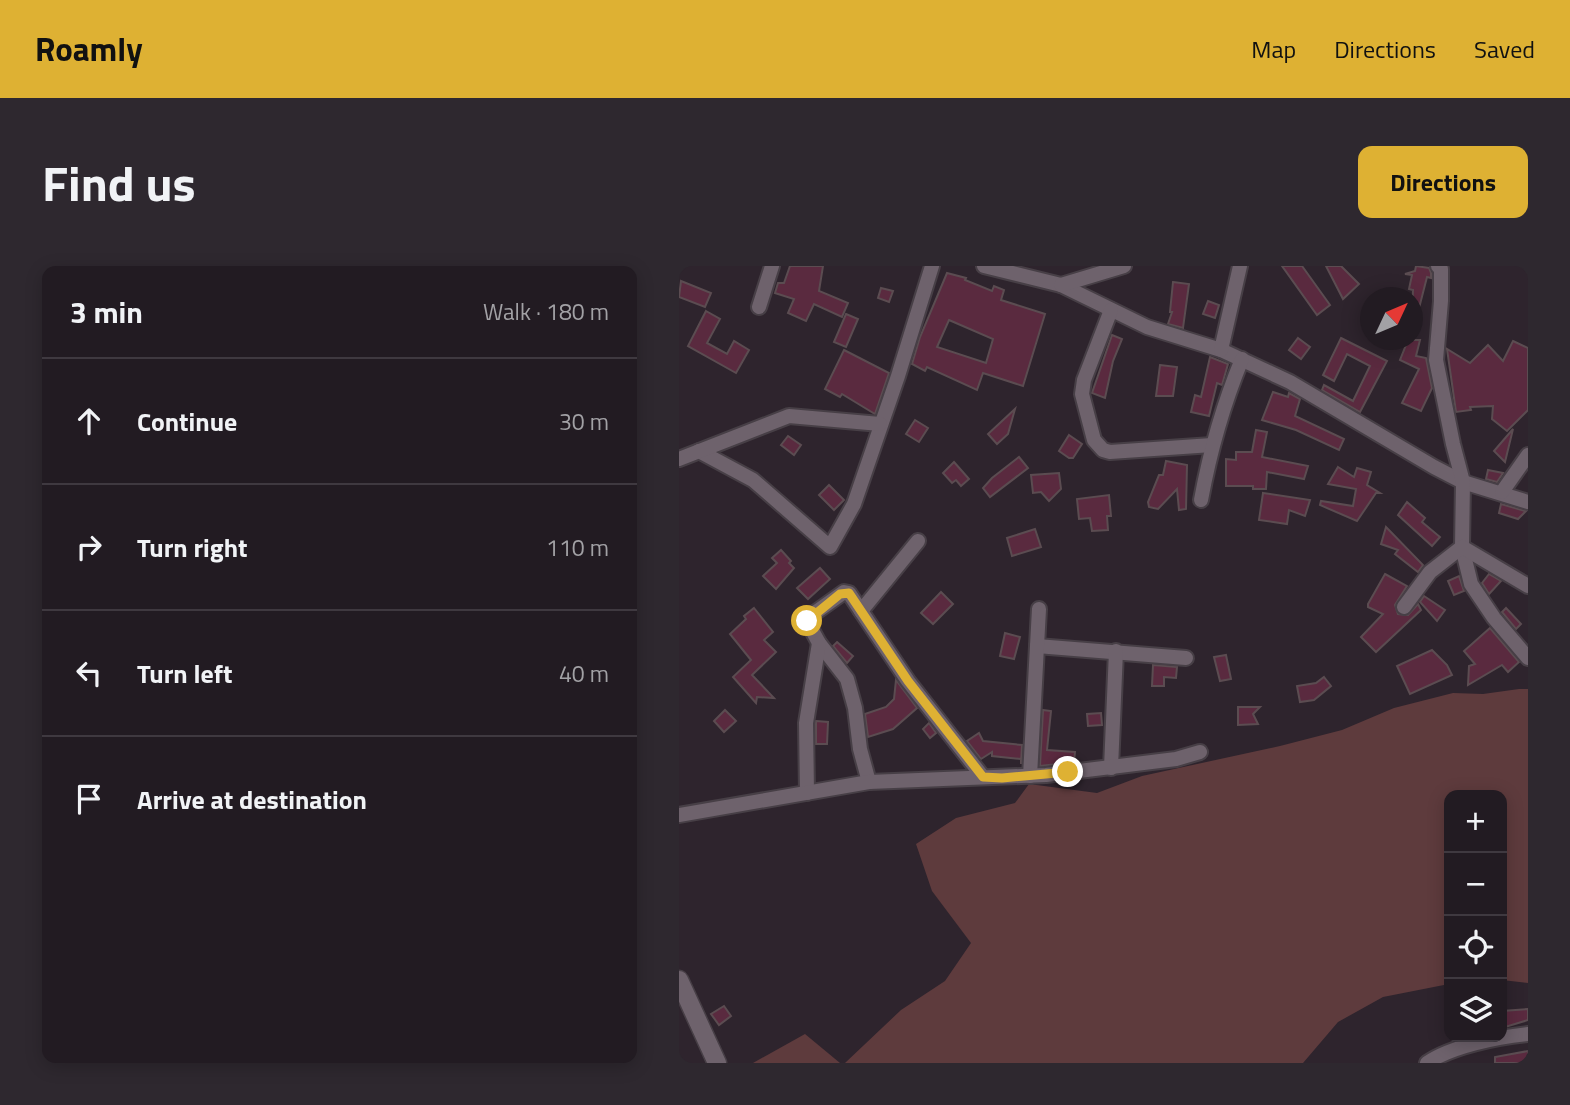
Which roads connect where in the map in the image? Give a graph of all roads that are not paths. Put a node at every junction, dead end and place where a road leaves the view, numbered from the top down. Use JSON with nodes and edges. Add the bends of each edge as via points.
{"nodes":[{"id":1,"x":772,"y":266,"type":"edge"},
{"id":2,"x":932,"y":266,"type":"edge"},
{"id":3,"x":983,"y":266,"type":"edge"},
{"id":4,"x":1124,"y":266,"type":"edge"},
{"id":5,"x":1240,"y":266,"type":"edge"},
{"id":6,"x":1438,"y":266,"type":"edge"},
{"id":7,"x":1061,"y":285,"type":"junction"},
{"id":8,"x":759,"y":307,"type":"dead end"},
{"id":9,"x":1111,"y":310,"type":"junction"},
{"id":10,"x":1221,"y":350,"type":"junction"},
{"id":11,"x":1242,"y":359,"type":"junction"},
{"id":12,"x":880,"y":424,"type":"junction"},
{"id":13,"x":1212,"y":445,"type":"junction"},
{"id":14,"x":699,"y":450,"type":"junction"},
{"id":15,"x":1528,"y":455,"type":"edge"},
{"id":16,"x":679,"y":459,"type":"edge"},
{"id":17,"x":1463,"y":481,"type":"junction"},
{"id":18,"x":1501,"y":492,"type":"junction"},
{"id":19,"x":1201,"y":500,"type":"dead end"},
{"id":20,"x":1528,"y":502,"type":"edge"},
{"id":21,"x":918,"y":541,"type":"dead end"},
{"id":22,"x":1462,"y":547,"type":"junction"},
{"id":23,"x":1528,"y":586,"type":"edge"},
{"id":24,"x":1403,"y":607,"type":"dead end"},
{"id":25,"x":1039,"y":609,"type":"dead end"},
{"id":26,"x":861,"y":611,"type":"junction"},
{"id":27,"x":820,"y":643,"type":"junction"},
{"id":28,"x":1037,"y":646,"type":"junction"},
{"id":29,"x":1116,"y":651,"type":"junction"},
{"id":30,"x":1186,"y":658,"type":"dead end"},
{"id":31,"x":1528,"y":658,"type":"edge"},
{"id":32,"x":1200,"y":752,"type":"dead end"},
{"id":33,"x":1111,"y":768,"type":"junction"},
{"id":34,"x":1030,"y":776,"type":"junction"},
{"id":35,"x":983,"y":777,"type":"junction"},
{"id":36,"x":869,"y":782,"type":"junction"},
{"id":37,"x":807,"y":793,"type":"junction"},
{"id":38,"x":679,"y":815,"type":"edge"},
{"id":39,"x":679,"y":981,"type":"edge"},
{"id":40,"x":1528,"y":1034,"type":"edge"},
{"id":41,"x":717,"y":1063,"type":"edge"},
{"id":42,"x":1427,"y":1063,"type":"edge"}],
"edges":[{"from":1,"to":8,"type":"street"},
{"from":2,"to":12,"type":"street"},
{"from":3,"to":7,"type":"street"},
{"from":4,"to":7,"type":"street"},
{"from":5,"to":10,"type":"street"},
{"from":6,"to":17,"type":"street","via":[[1441,301],[1436,360]]},
{"from":7,"to":9,"type":"street"},
{"from":9,"to":10,"type":"street","via":[[1147,327]]},
{"from":9,"to":13,"type":"street","via":[[1082,394],[1098,446],[1110,452]]},
{"from":10,"to":11,"type":"street"},
{"from":11,"to":13,"type":"street"},
{"from":11,"to":17,"type":"street"},
{"from":12,"to":14,"type":"street","via":[[789,416]]},
{"from":12,"to":14,"type":"street","via":[[854,504],[829,547],[753,480]]},
{"from":13,"to":19,"type":"street"},
{"from":14,"to":16,"type":"street"},
{"from":15,"to":18,"type":"street"},
{"from":17,"to":18,"type":"street"},
{"from":17,"to":22,"type":"street"},
{"from":18,"to":20,"type":"street"},
{"from":21,"to":26,"type":"street"},
{"from":22,"to":23,"type":"street"},
{"from":22,"to":24,"type":"street","via":[[1430,572]]},
{"from":22,"to":31,"type":"street","via":[[1471,584]]},
{"from":25,"to":28,"type":"street"},
{"from":26,"to":27,"type":"street","via":[[844,592],[809,617],[807,625]]},
{"from":26,"to":35,"type":"street","via":[[908,681]]},
{"from":27,"to":36,"type":"street","via":[[847,679]]},
{"from":27,"to":37,"type":"street","via":[[806,723]]},
{"from":28,"to":29,"type":"street"},
{"from":28,"to":34,"type":"street"},
{"from":29,"to":30,"type":"street"},
{"from":29,"to":33,"type":"street"},
{"from":32,"to":33,"type":"street"},
{"from":33,"to":34,"type":"street"},
{"from":34,"to":35,"type":"street"},
{"from":35,"to":36,"type":"street"},
{"from":36,"to":37,"type":"street"},
{"from":37,"to":38,"type":"street"},
{"from":39,"to":41,"type":"street"},
{"from":40,"to":42,"type":"street","via":[[1472,1046]]}]}
